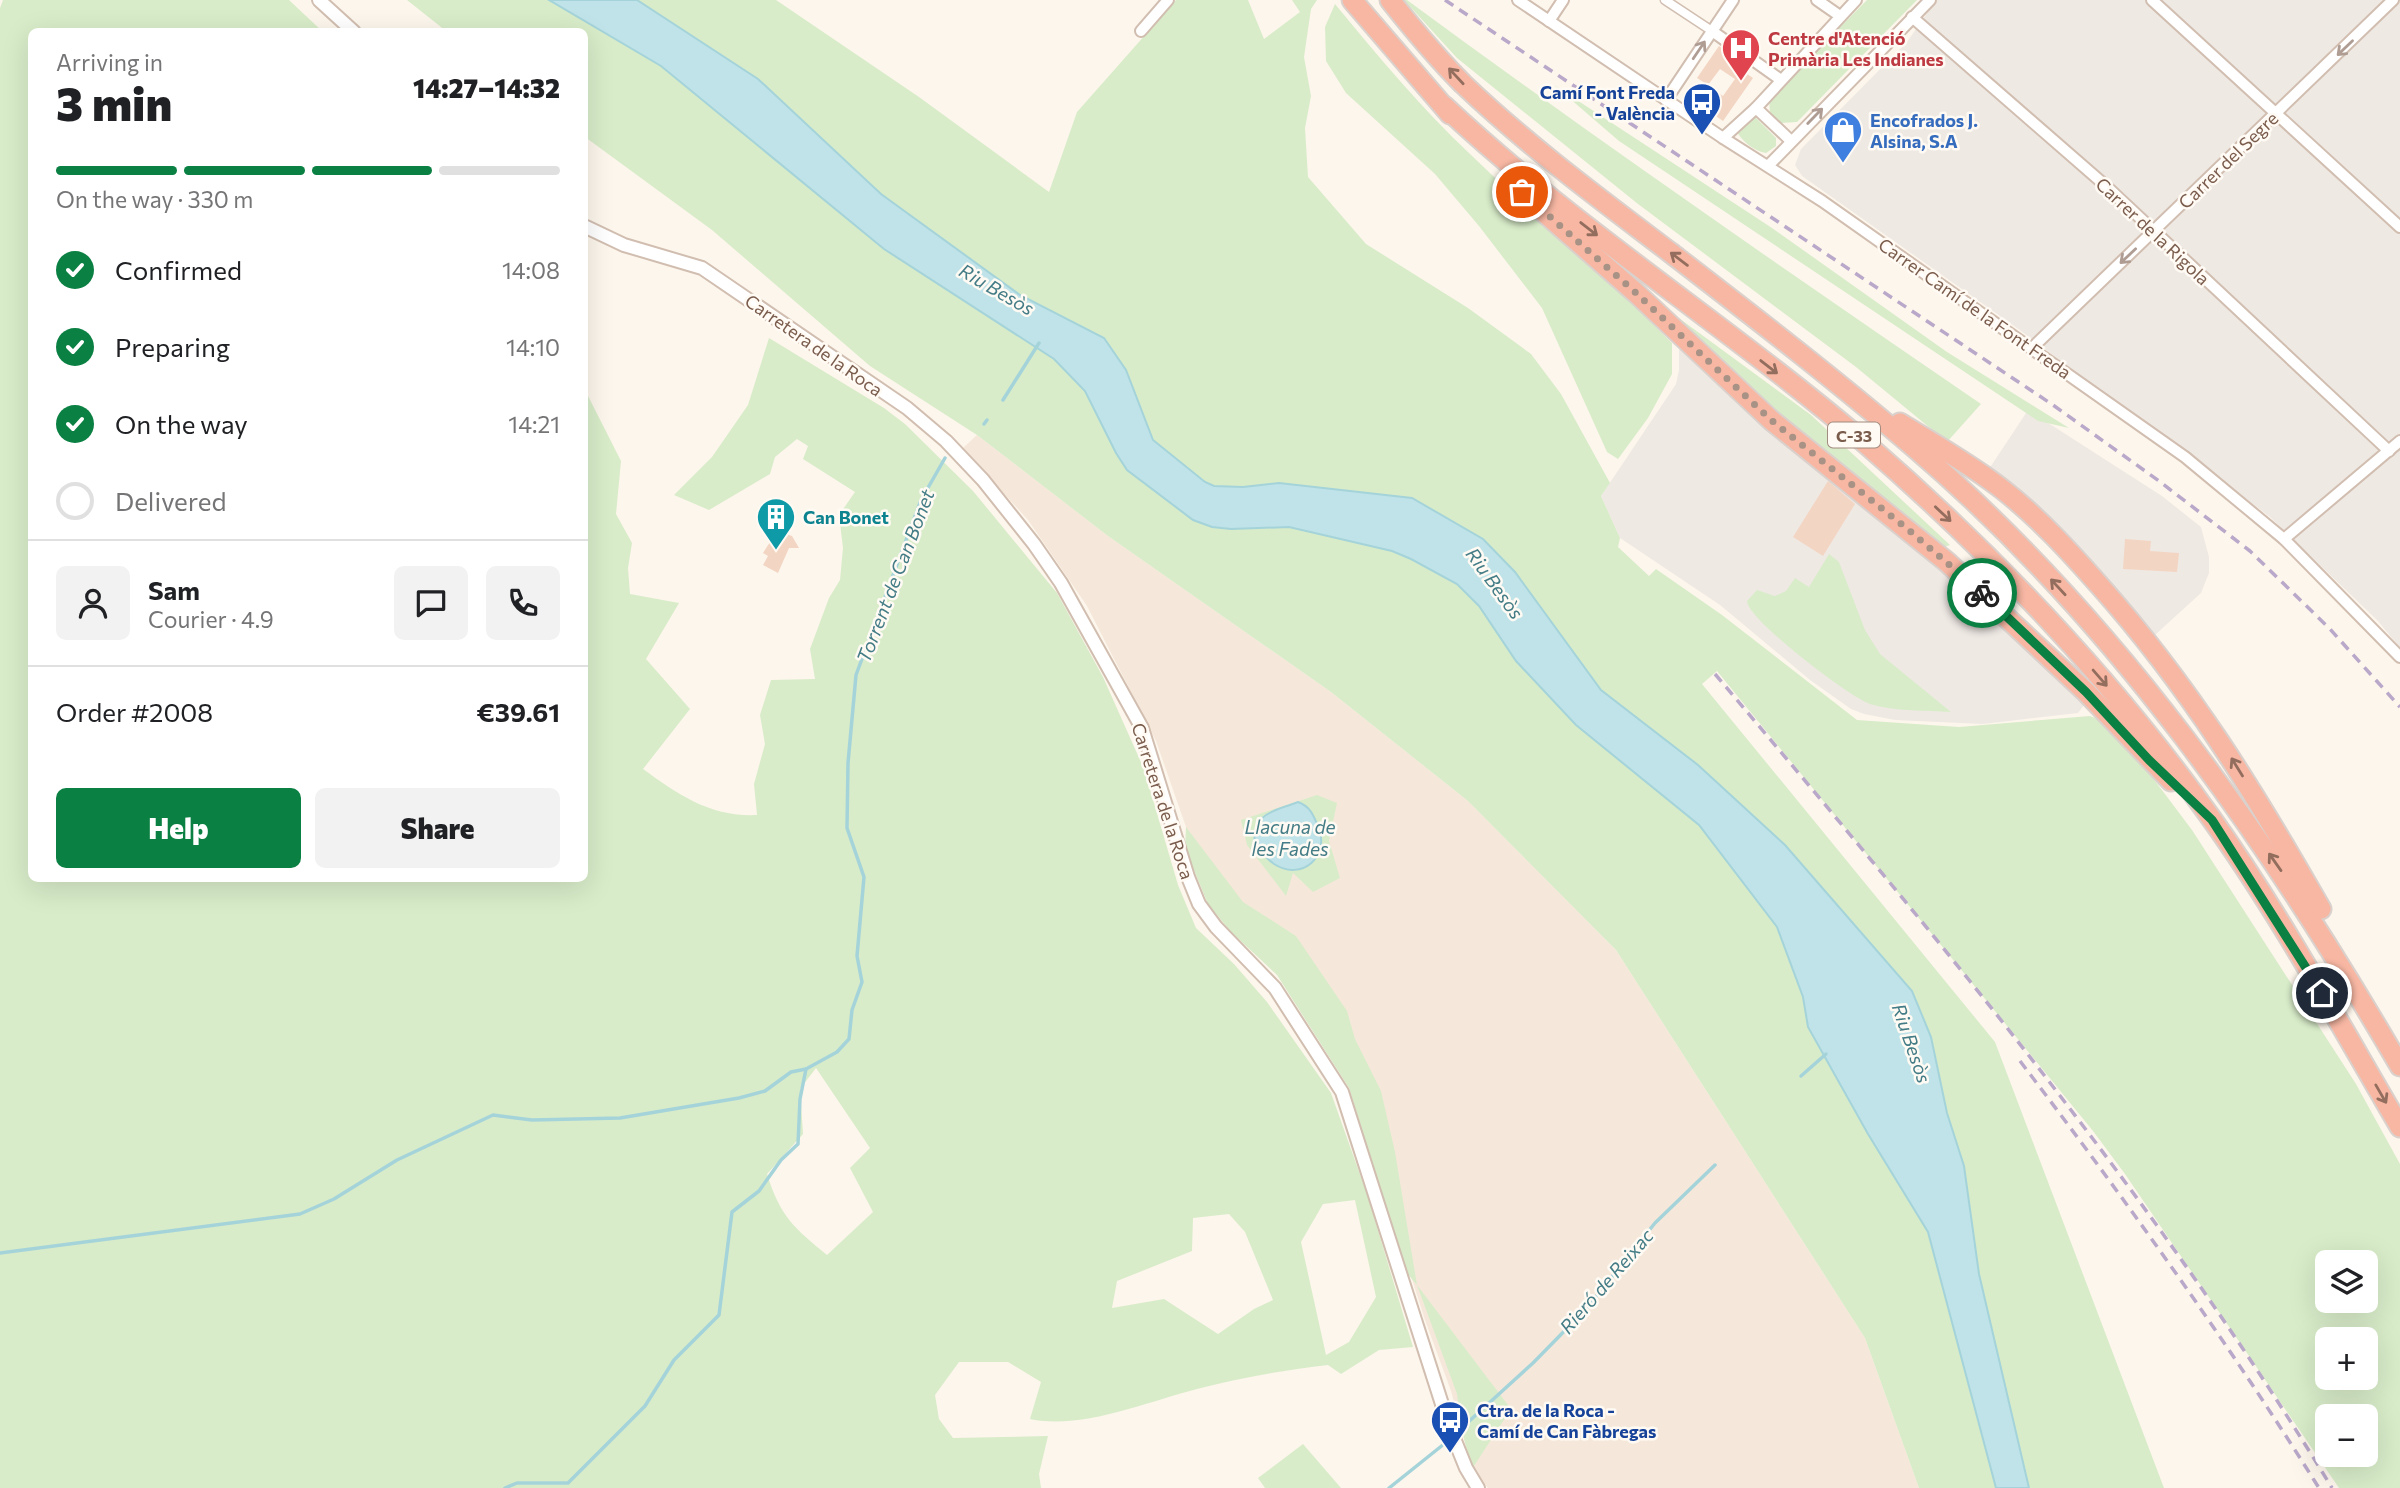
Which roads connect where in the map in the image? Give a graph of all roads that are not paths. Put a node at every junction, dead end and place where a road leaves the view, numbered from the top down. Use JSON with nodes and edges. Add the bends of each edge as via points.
{"nodes":[{"id":1,"x":319,"y":0,"type":"edge"},
{"id":2,"x":1168,"y":0,"type":"edge"},
{"id":3,"x":1352,"y":0,"type":"edge"},
{"id":4,"x":1390,"y":0,"type":"edge"},
{"id":5,"x":1518,"y":0,"type":"edge"},
{"id":6,"x":1563,"y":0,"type":"edge"},
{"id":7,"x":1665,"y":0,"type":"edge"},
{"id":8,"x":1732,"y":0,"type":"edge"},
{"id":9,"x":1817,"y":0,"type":"edge"},
{"id":10,"x":1856,"y":0,"type":"edge"},
{"id":11,"x":1930,"y":0,"type":"edge"},
{"id":12,"x":2152,"y":0,"type":"edge"},
{"id":13,"x":2393,"y":0,"type":"edge"},
{"id":14,"x":1840,"y":16,"type":"junction"},
{"id":15,"x":1912,"y":18,"type":"junction"},
{"id":16,"x":1549,"y":21,"type":"junction"},
{"id":17,"x":350,"y":28,"type":"edge"},
{"id":18,"x":1141,"y":31,"type":"dead end"},
{"id":19,"x":1712,"y":31,"type":"junction"},
{"id":20,"x":1781,"y":80,"type":"junction"},
{"id":21,"x":1665,"y":100,"type":"junction"},
{"id":22,"x":1444,"y":106,"type":"junction"},
{"id":23,"x":1756,"y":108,"type":"junction"},
{"id":24,"x":2276,"y":114,"type":"junction"},
{"id":25,"x":1723,"y":138,"type":"junction"},
{"id":26,"x":1791,"y":141,"type":"junction"},
{"id":27,"x":1768,"y":166,"type":"junction"},
{"id":28,"x":2400,"y":227,"type":"edge"},
{"id":29,"x":588,"y":228,"type":"edge"},
{"id":30,"x":2154,"y":233,"type":"junction"},
{"id":31,"x":2032,"y":348,"type":"junction"},
{"id":32,"x":1847,"y":391,"type":"junction"},
{"id":33,"x":2400,"y":441,"type":"edge"},
{"id":34,"x":2389,"y":450,"type":"junction"},
{"id":35,"x":2284,"y":539,"type":"junction"},
{"id":36,"x":2400,"y":657,"type":"edge"},
{"id":37,"x":2212,"y":820,"type":"junction"},
{"id":38,"x":2349,"y":978,"type":"junction"},
{"id":39,"x":2400,"y":1066,"type":"edge"},
{"id":40,"x":2400,"y":1127,"type":"edge"},
{"id":41,"x":1478,"y":1488,"type":"edge"}],
"edges":[{"from":1,"to":17,"type":"street"},
{"from":2,"to":18,"type":"street"},
{"from":3,"to":22,"type":"highway","number":"C-33"},
{"from":32,"to":4,"type":"highway","number":"C-33","one_way":true,"via":[[1569,176],[1469,90]]},
{"from":5,"to":16,"type":"street","name":"Carrer Camí de la Font Freda"},
{"from":6,"to":16,"type":"street"},
{"from":7,"to":19,"type":"street"},
{"from":8,"to":19,"type":"street"},
{"from":9,"to":14,"type":"street"},
{"from":10,"to":14,"type":"street"},
{"from":11,"to":15,"type":"street"},
{"from":12,"to":24,"type":"street"},
{"from":13,"to":24,"type":"street","name":"Carrer del Segre","one_way":true},
{"from":14,"to":20,"type":"street"},
{"from":26,"to":15,"type":"street","one_way":true},
{"from":15,"to":30,"type":"street","name":"Carrer de la Rigola"},
{"from":16,"to":21,"type":"street","name":"Carrer Camí de la Font Freda"},
{"from":19,"to":20,"type":"street"},
{"from":21,"to":19,"type":"street","one_way":true},
{"from":20,"to":23,"type":"street"},
{"from":21,"to":25,"type":"street","name":"Carrer Camí de la Font Freda"},
{"from":22,"to":37,"type":"highway","via":[[1493,167],[1771,420],[1947,562],[2078,683]]},
{"from":22,"to":37,"type":"highway","number":"C-33","one_way":true,"via":[[1557,204],[1799,390],[1942,513],[2059,631]]},
{"from":23,"to":25,"type":"street"},
{"from":23,"to":26,"type":"street"},
{"from":24,"to":28,"type":"street"},
{"from":24,"to":30,"type":"street","name":"Carrer del Segre"},
{"from":25,"to":27,"type":"street","name":"Carrer Camí de la Font Freda"},
{"from":26,"to":27,"type":"street"},
{"from":27,"to":31,"type":"street","name":"Carrer Camí de la Font Freda"},
{"from":29,"to":41,"type":"street","name":"Carretera de la Roca","via":[[624,245],[702,268],[907,408],[983,480],[1034,544],[1061,583],[1142,728],[1199,904],[1269,981],[1342,1092],[1449,1426]]},
{"from":30,"to":31,"type":"street","name":"Carrer del Segre","one_way":true},
{"from":30,"to":34,"type":"street","name":"Carrer de la Rigola"},
{"from":31,"to":35,"type":"street","name":"Carrer Camí de la Font Freda","via":[[2193,463]]},
{"from":38,"to":32,"type":"highway","number":"C-33","one_way":true,"via":[[2225,790],[2139,679],[2018,544]]},
{"from":38,"to":32,"type":"highway","one_way":true,"via":[[2321,909],[2264,810],[2190,696],[2120,609],[2002,489]]},
{"from":33,"to":34,"type":"street"},
{"from":34,"to":35,"type":"street"},
{"from":35,"to":36,"type":"street","name":"Carrer Camí de la Font Freda"},
{"from":37,"to":40,"type":"highway","number":"C-33","one_way":true,"via":[[2276,917]]},
{"from":38,"to":39,"type":"highway","number":"C-33"}]}
